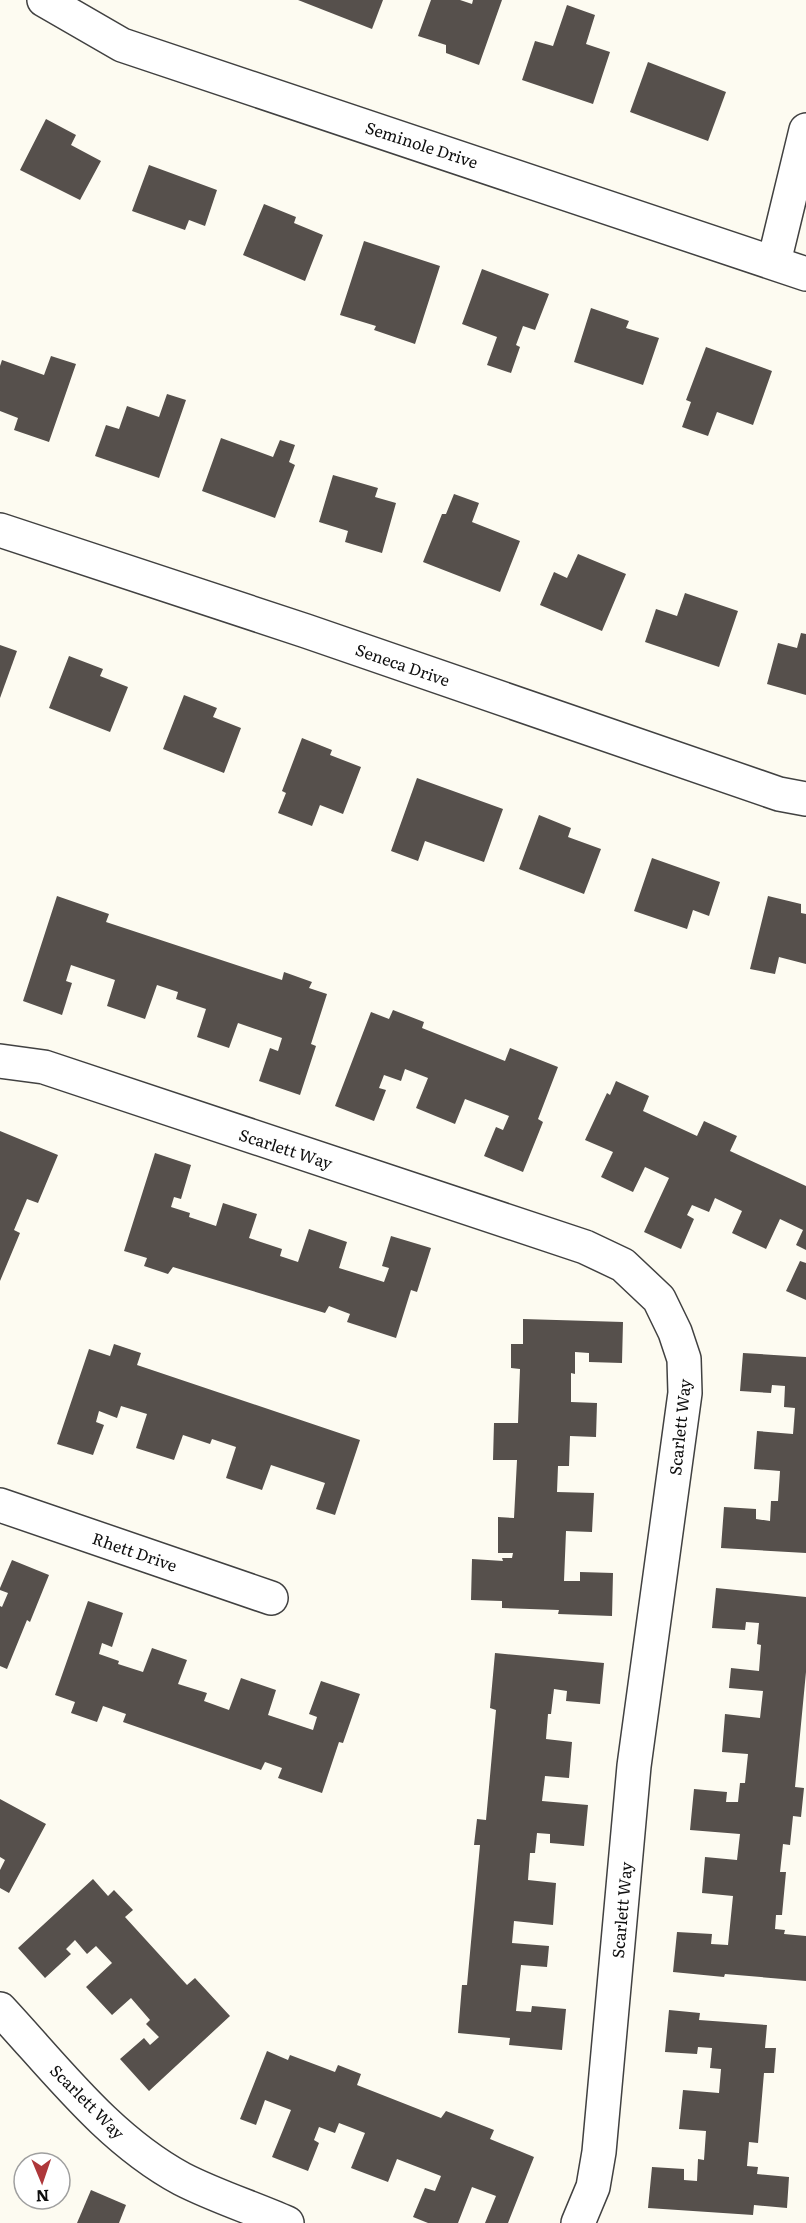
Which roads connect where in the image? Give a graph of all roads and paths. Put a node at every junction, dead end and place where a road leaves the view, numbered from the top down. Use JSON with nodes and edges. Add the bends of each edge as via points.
{"nodes":[{"id":1,"x":44,"y":0,"type":"edge"},
{"id":2,"x":806,"y":130,"type":"edge"},
{"id":3,"x":774,"y":262,"type":"junction"},
{"id":4,"x":806,"y":274,"type":"edge"},
{"id":5,"x":0,"y":530,"type":"edge"},
{"id":6,"x":806,"y":799,"type":"edge"},
{"id":7,"x":0,"y":1061,"type":"edge"},
{"id":8,"x":0,"y":1505,"type":"edge"},
{"id":9,"x":271,"y":1598,"type":"dead end"},
{"id":10,"x":0,"y":2008,"type":"edge"},
{"id":11,"x":287,"y":2223,"type":"edge"},
{"id":12,"x":579,"y":2223,"type":"edge"}],
"edges":[{"from":1,"to":3,"type":"street","name":"Seminole Drive","via":[[122,45]]},
{"from":2,"to":3,"type":"street"},
{"from":3,"to":4,"type":"street","name":"Seminole Drive"},
{"from":5,"to":6,"type":"street","name":"Seneca Drive","via":[[779,794]]},
{"from":7,"to":12,"type":"street","name":"Scarlett Way","via":[[44,1067],[585,1247],[623,1265],[659,1299],[684,1359],[685,1393],[634,1766],[599,2152],[593,2187]]},
{"from":8,"to":9,"type":"street","name":"Rhett Drive"},
{"from":10,"to":11,"type":"street","name":"Scarlett Way","via":[[108,2126],[144,2155],[183,2179]]}]}
